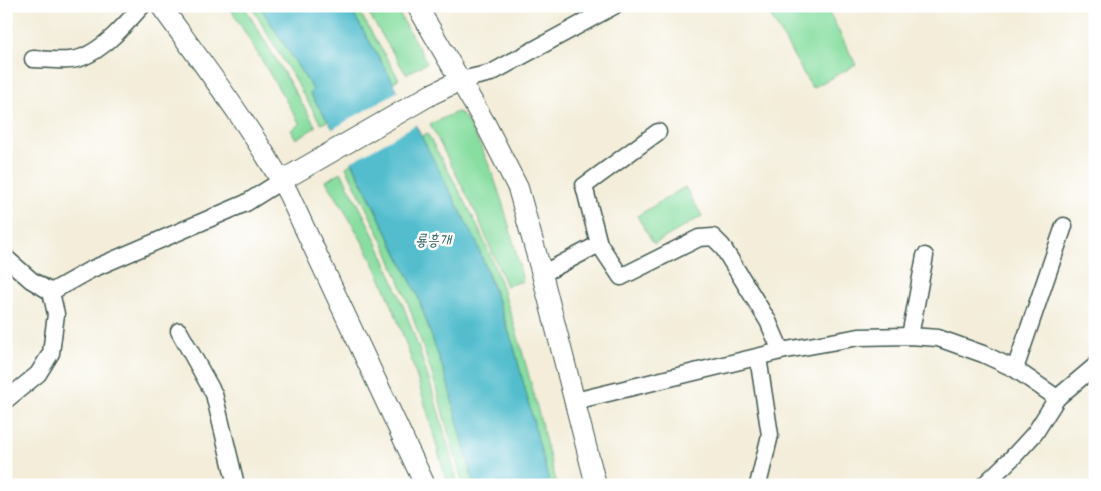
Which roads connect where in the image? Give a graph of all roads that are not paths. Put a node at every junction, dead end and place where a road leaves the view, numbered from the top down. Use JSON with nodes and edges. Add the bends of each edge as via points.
{"nodes":[{"id":1,"x":142,"y":6,"type":"edge"},
{"id":2,"x":161,"y":6,"type":"edge"},
{"id":3,"x":417,"y":6,"type":"edge"},
{"id":4,"x":614,"y":6,"type":"edge"},
{"id":5,"x":587,"y":13,"type":"edge"},
{"id":6,"x":33,"y":59,"type":"dead end"},
{"id":7,"x":461,"y":80,"type":"junction"},
{"id":8,"x":658,"y":132,"type":"dead end"},
{"id":9,"x":281,"y":181,"type":"junction"},
{"id":10,"x":1064,"y":226,"type":"dead end"},
{"id":11,"x":600,"y":244,"type":"junction"},
{"id":12,"x":925,"y":256,"type":"dead end"},
{"id":13,"x":6,"y":258,"type":"edge"},
{"id":14,"x":542,"y":274,"type":"junction"},
{"id":15,"x":51,"y":292,"type":"junction"},
{"id":16,"x":179,"y":331,"type":"dead end"},
{"id":17,"x":910,"y":336,"type":"junction"},
{"id":18,"x":781,"y":351,"type":"junction"},
{"id":19,"x":758,"y":357,"type":"junction"},
{"id":20,"x":1095,"y":366,"type":"edge"},
{"id":21,"x":1015,"y":369,"type":"junction"},
{"id":22,"x":1057,"y":398,"type":"junction"},
{"id":23,"x":6,"y":400,"type":"edge"},
{"id":24,"x":574,"y":401,"type":"junction"},
{"id":25,"x":236,"y":485,"type":"edge"},
{"id":26,"x":426,"y":485,"type":"edge"},
{"id":27,"x":596,"y":485,"type":"edge"},
{"id":28,"x":758,"y":485,"type":"edge"},
{"id":29,"x":984,"y":485,"type":"edge"}],
"edges":[{"from":1,"to":6,"type":"street","via":[[103,45],[83,57]]},
{"from":2,"to":9,"type":"street","via":[[231,103]]},
{"from":3,"to":7,"type":"street"},
{"from":4,"to":5,"type":"street"},
{"from":5,"to":7,"type":"street","via":[[491,72]]},
{"from":7,"to":9,"type":"street"},
{"from":7,"to":14,"type":"street","via":[[518,188]]},
{"from":8,"to":11,"type":"street","via":[[584,186]]},
{"from":9,"to":15,"type":"street","via":[[246,203],[90,270]]},
{"from":9,"to":26,"type":"street"},
{"from":10,"to":21,"type":"street"},
{"from":11,"to":14,"type":"street"},
{"from":11,"to":18,"type":"street","via":[[621,277],[699,238],[714,237],[768,321]]},
{"from":12,"to":17,"type":"street"},
{"from":13,"to":15,"type":"street"},
{"from":14,"to":24,"type":"street"},
{"from":15,"to":23,"type":"street","via":[[56,314],[50,353],[38,374]]},
{"from":16,"to":25,"type":"street","via":[[214,394]]},
{"from":17,"to":18,"type":"street","via":[[859,337]]},
{"from":17,"to":21,"type":"street","via":[[938,338]]},
{"from":18,"to":19,"type":"street"},
{"from":19,"to":24,"type":"street"},
{"from":19,"to":28,"type":"street","via":[[770,435]]},
{"from":20,"to":22,"type":"street"},
{"from":21,"to":22,"type":"street"},
{"from":22,"to":29,"type":"street","via":[[1035,432]]},
{"from":24,"to":27,"type":"street"}]}
